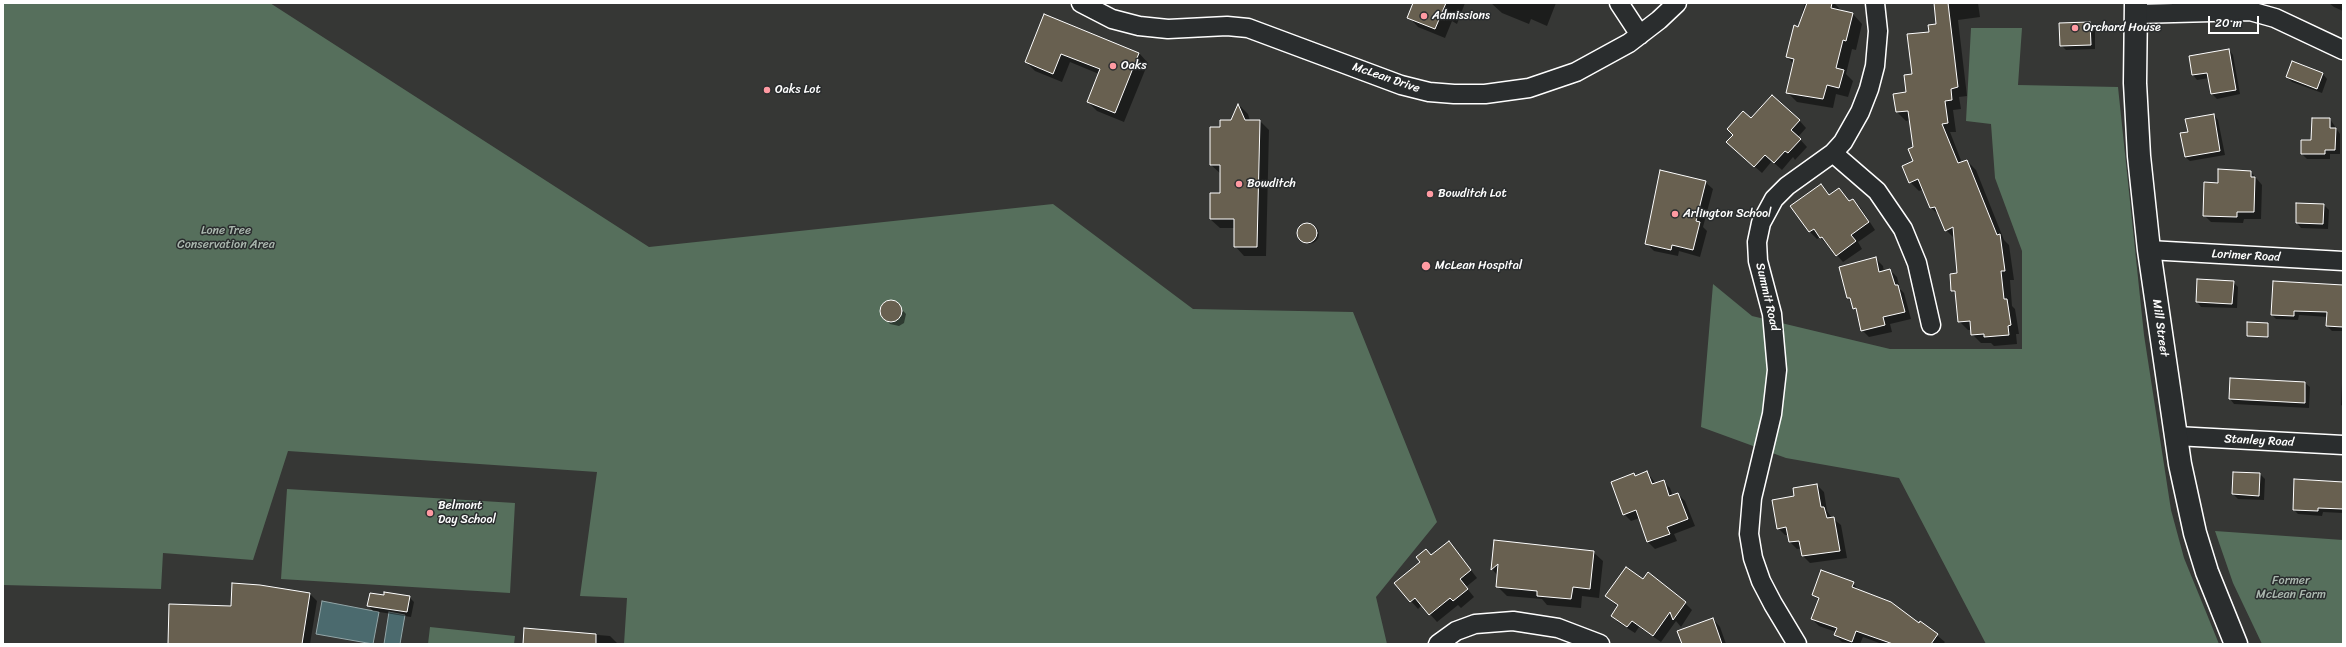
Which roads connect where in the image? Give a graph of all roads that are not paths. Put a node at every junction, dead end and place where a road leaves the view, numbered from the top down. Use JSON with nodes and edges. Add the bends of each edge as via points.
{"nodes":[{"id":1,"x":1081,"y":3,"type":"edge"},
{"id":2,"x":1619,"y":3,"type":"edge"},
{"id":3,"x":1677,"y":3,"type":"edge"},
{"id":4,"x":1875,"y":3,"type":"edge"},
{"id":5,"x":2250,"y":7,"type":"edge"},
{"id":6,"x":2136,"y":9,"type":"edge"},
{"id":7,"x":1640,"y":35,"type":"junction"},
{"id":8,"x":2343,"y":50,"type":"edge"},
{"id":9,"x":1833,"y":153,"type":"junction"},
{"id":10,"x":2149,"y":250,"type":"junction"},
{"id":11,"x":2343,"y":261,"type":"edge"},
{"id":12,"x":1931,"y":325,"type":"dead end"},
{"id":13,"x":2176,"y":436,"type":"junction"},
{"id":14,"x":2343,"y":445,"type":"edge"},
{"id":15,"x":1438,"y":644,"type":"edge"},
{"id":16,"x":1600,"y":644,"type":"edge"},
{"id":17,"x":1798,"y":644,"type":"edge"},
{"id":18,"x":2236,"y":644,"type":"edge"}],
"edges":[{"from":1,"to":7,"type":"street","name":"McLean Drive","via":[[1112,18],[1139,26],[1168,30],[1227,26],[1248,28],[1401,85],[1442,94],[1502,92],[1542,84],[1605,58]]},
{"from":2,"to":7,"type":"street"},
{"from":3,"to":7,"type":"street","name":"McLean Drive"},
{"from":4,"to":9,"type":"street","name":"Summit Road","via":[[1877,42],[1875,66],[1869,89],[1852,128]]},
{"from":5,"to":6,"type":"street"},
{"from":5,"to":8,"type":"street"},
{"from":6,"to":10,"type":"main road","name":"Mill Street","via":[[2138,141]]},
{"from":9,"to":12,"type":"street","via":[[1877,191],[1903,228],[1917,263]]},
{"from":9,"to":17,"type":"street","name":"Summit Road","via":[[1780,192],[1769,206],[1761,223],[1757,242],[1758,261],[1770,303],[1776,340],[1777,370],[1774,401],[1749,522],[1752,552],[1766,592]]},
{"from":10,"to":11,"type":"street","name":"Lorimer Road"},
{"from":10,"to":13,"type":"main road","name":"Mill Street"},
{"from":13,"to":14,"type":"street","name":"Stanley Road"},
{"from":13,"to":18,"type":"main road","name":"Mill Street","via":[[2183,483],[2201,554]]},
{"from":15,"to":16,"type":"street","via":[[1456,631],[1475,624],[1514,621],[1558,628]]}]}
